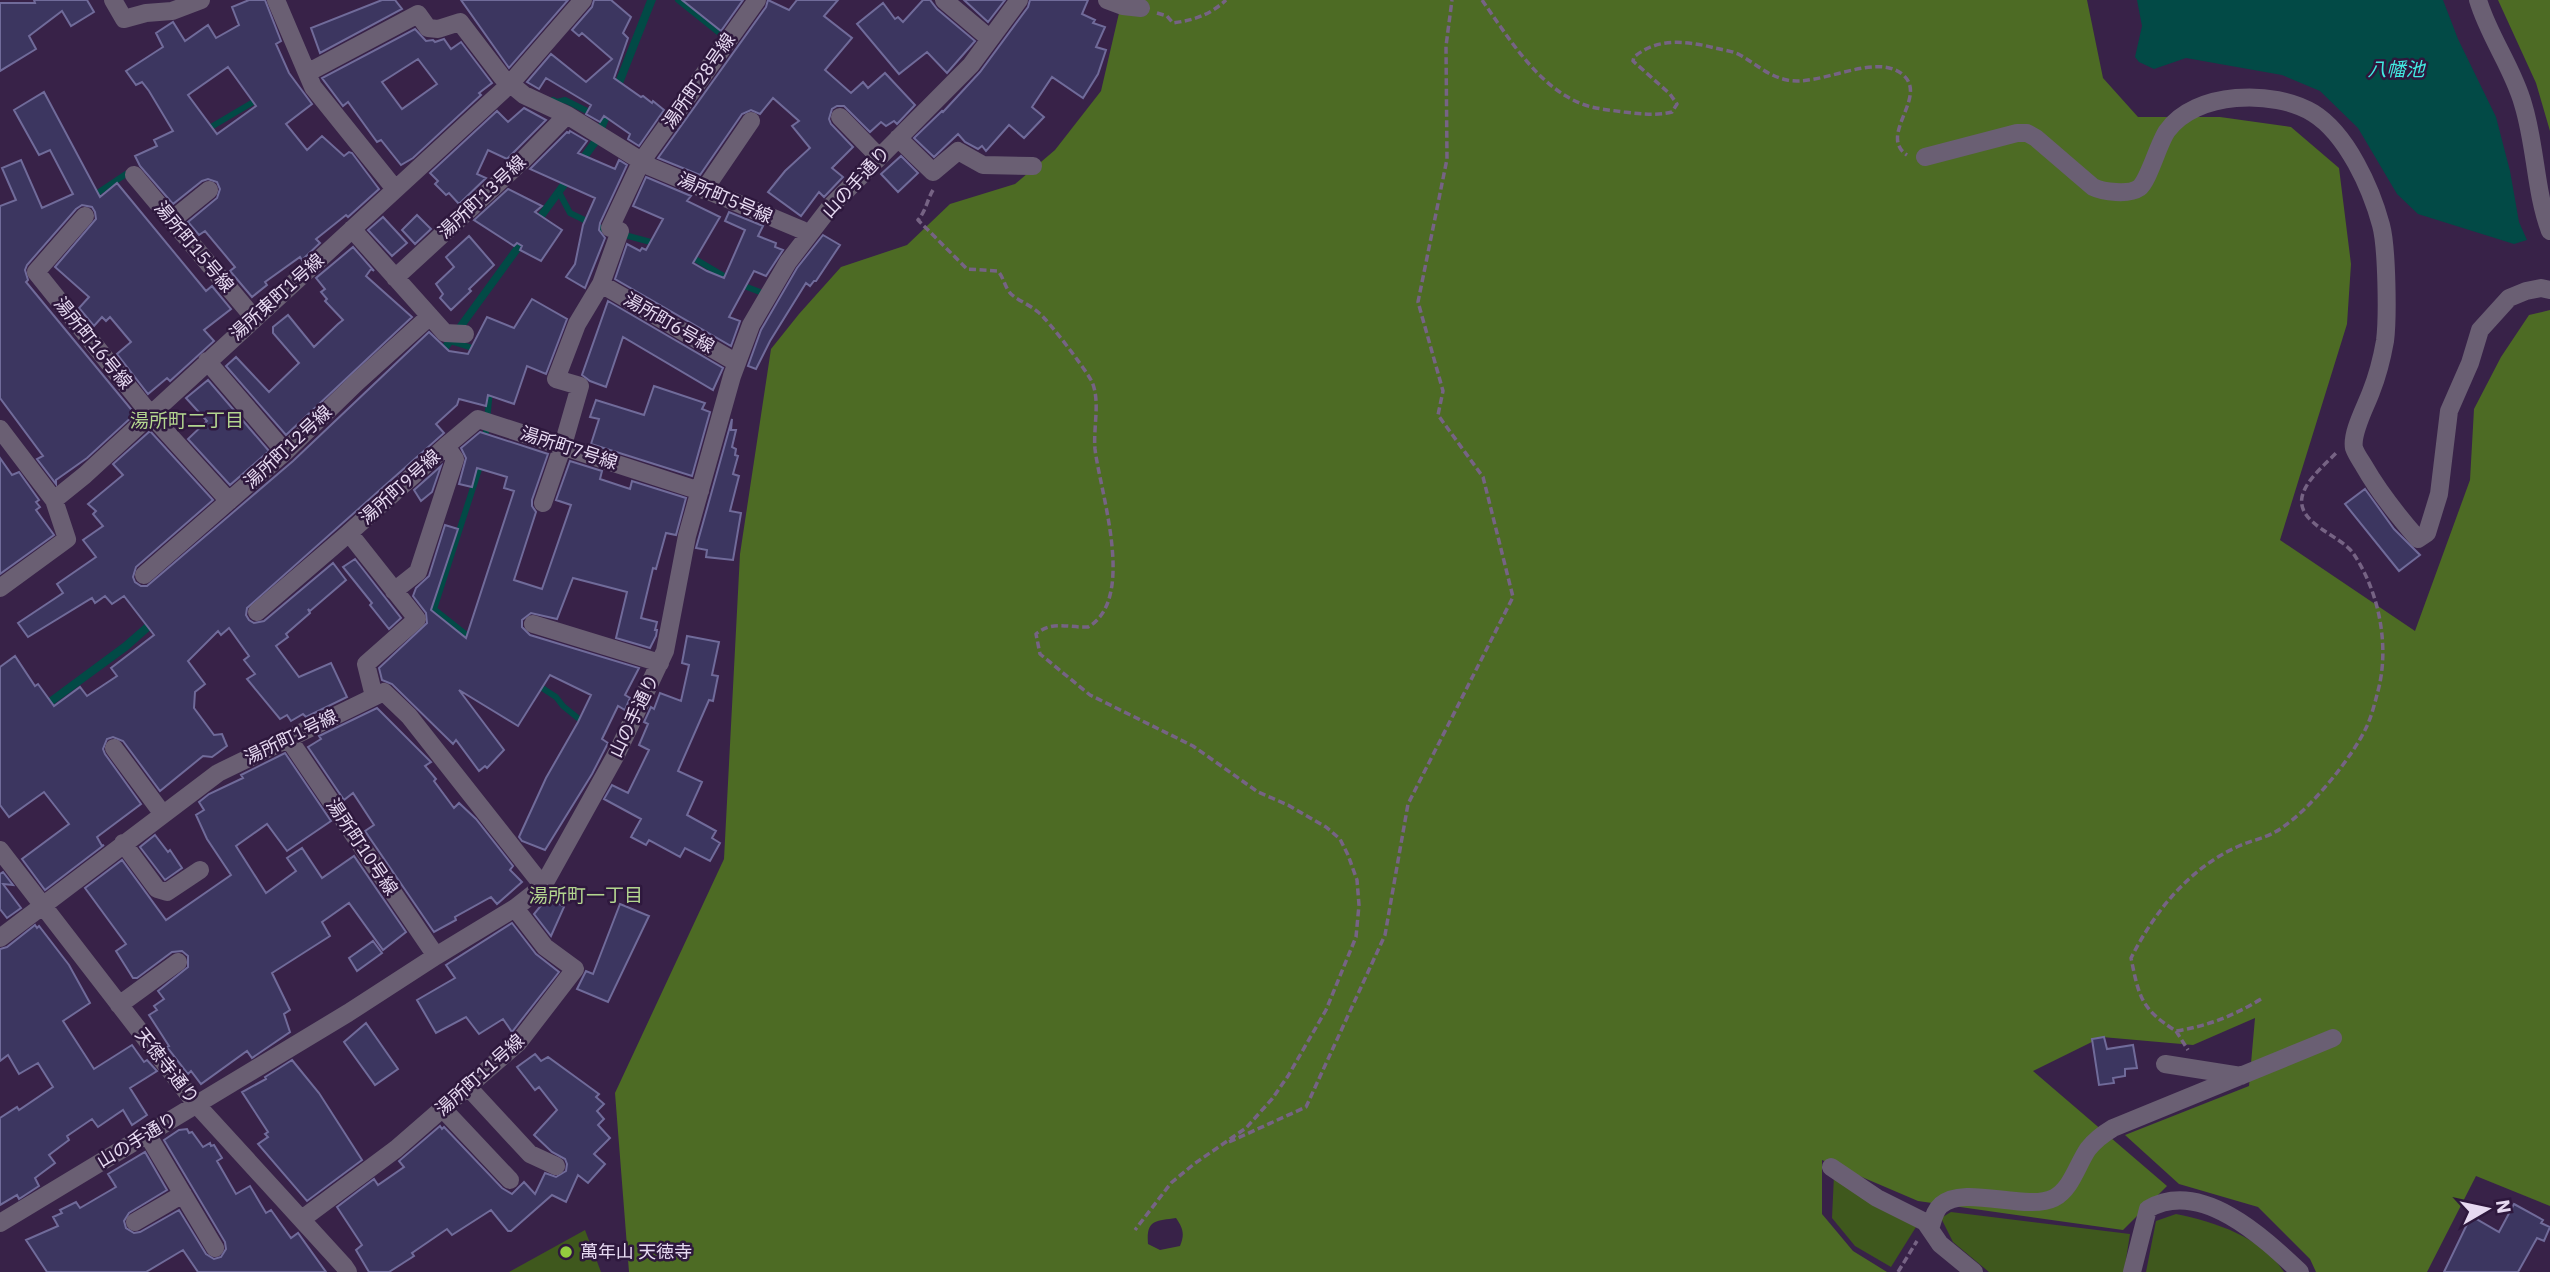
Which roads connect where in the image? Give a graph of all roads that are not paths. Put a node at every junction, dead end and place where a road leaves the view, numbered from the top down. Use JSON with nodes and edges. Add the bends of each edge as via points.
{"nodes":[{"id":1,"x":113,"y":0,"type":"edge"},
{"id":2,"x":201,"y":0,"type":"edge"},
{"id":3,"x":276,"y":0,"type":"edge"},
{"id":4,"x":583,"y":0,"type":"edge"},
{"id":5,"x":757,"y":0,"type":"edge"},
{"id":6,"x":944,"y":0,"type":"edge"},
{"id":7,"x":1019,"y":0,"type":"edge"},
{"id":8,"x":1107,"y":0,"type":"edge"},
{"id":9,"x":2478,"y":0,"type":"edge"},
{"id":10,"x":1141,"y":8,"type":"road end"},
{"id":11,"x":989,"y":38,"type":"junction"},
{"id":12,"x":307,"y":73,"type":"junction"},
{"id":13,"x":510,"y":84,"type":"junction"},
{"id":14,"x":567,"y":115,"type":"junction"},
{"id":15,"x":840,"y":117,"type":"dead end"},
{"id":16,"x":751,"y":121,"type":"dead end"},
{"id":17,"x":898,"y":138,"type":"junction"},
{"id":18,"x":879,"y":157,"type":"junction"},
{"id":19,"x":1926,"y":158,"type":"road end"},
{"id":20,"x":641,"y":162,"type":"junction"},
{"id":21,"x":1033,"y":166,"type":"dead end"},
{"id":22,"x":134,"y":175,"type":"dead end"},
{"id":23,"x":395,"y":189,"type":"junction"},
{"id":24,"x":209,"y":190,"type":"dead end"},
{"id":25,"x":704,"y":190,"type":"junction"},
{"id":26,"x":85,"y":216,"type":"dead end"},
{"id":27,"x":172,"y":220,"type":"junction"},
{"id":28,"x":352,"y":229,"type":"junction"},
{"id":29,"x":2550,"y":231,"type":"edge"},
{"id":30,"x":808,"y":236,"type":"junction"},
{"id":31,"x":395,"y":278,"type":"junction"},
{"id":32,"x":601,"y":284,"type":"junction"},
{"id":33,"x":2550,"y":290,"type":"edge"},
{"id":34,"x":430,"y":316,"type":"junction"},
{"id":35,"x":254,"y":318,"type":"junction"},
{"id":36,"x":465,"y":334,"type":"dead end"},
{"id":37,"x":207,"y":361,"type":"junction"},
{"id":38,"x":737,"y":363,"type":"junction"},
{"id":39,"x":150,"y":414,"type":"junction"},
{"id":40,"x":0,"y":429,"type":"edge"},
{"id":41,"x":563,"y":445,"type":"junction"},
{"id":42,"x":446,"y":446,"type":"junction"},
{"id":43,"x":285,"y":452,"type":"junction"},
{"id":44,"x":700,"y":491,"type":"junction"},
{"id":45,"x":54,"y":500,"type":"junction"},
{"id":46,"x":229,"y":501,"type":"junction"},
{"id":47,"x":543,"y":503,"type":"dead end"},
{"id":48,"x":349,"y":533,"type":"junction"},
{"id":49,"x":144,"y":575,"type":"dead end"},
{"id":50,"x":0,"y":588,"type":"edge"},
{"id":51,"x":394,"y":591,"type":"junction"},
{"id":52,"x":257,"y":612,"type":"dead end"},
{"id":53,"x":533,"y":624,"type":"dead end"},
{"id":54,"x":660,"y":663,"type":"junction"},
{"id":55,"x":374,"y":696,"type":"junction"},
{"id":56,"x":288,"y":738,"type":"junction"},
{"id":57,"x":114,"y":748,"type":"dead end"},
{"id":58,"x":162,"y":813,"type":"junction"},
{"id":59,"x":123,"y":843,"type":"junction"},
{"id":60,"x":0,"y":849,"type":"edge"},
{"id":61,"x":200,"y":870,"type":"dead end"},
{"id":62,"x":543,"y":886,"type":"junction"},
{"id":63,"x":43,"y":905,"type":"junction"},
{"id":64,"x":515,"y":908,"type":"junction"},
{"id":65,"x":0,"y":938,"type":"edge"},
{"id":66,"x":436,"y":956,"type":"junction"},
{"id":67,"x":178,"y":962,"type":"dead end"},
{"id":68,"x":119,"y":1004,"type":"junction"},
{"id":69,"x":2333,"y":1038,"type":"dead end"},
{"id":70,"x":2165,"y":1064,"type":"dead end"},
{"id":71,"x":2242,"y":1076,"type":"junction"},
{"id":72,"x":468,"y":1087,"type":"junction"},
{"id":73,"x":196,"y":1104,"type":"junction"},
{"id":74,"x":443,"y":1109,"type":"junction"},
{"id":75,"x":147,"y":1134,"type":"junction"},
{"id":76,"x":556,"y":1166,"type":"dead end"},
{"id":77,"x":1831,"y":1167,"type":"dead end"},
{"id":78,"x":510,"y":1180,"type":"dead end"},
{"id":79,"x":183,"y":1194,"type":"junction"},
{"id":80,"x":302,"y":1219,"type":"junction"},
{"id":81,"x":135,"y":1222,"type":"dead end"},
{"id":82,"x":0,"y":1223,"type":"edge"},
{"id":83,"x":1929,"y":1228,"type":"junction"},
{"id":84,"x":215,"y":1248,"type":"dead end"},
{"id":85,"x":348,"y":1272,"type":"edge"},
{"id":86,"x":1974,"y":1272,"type":"edge"},
{"id":87,"x":2132,"y":1272,"type":"edge"},
{"id":88,"x":2300,"y":1272,"type":"edge"}],
"edges":[{"from":1,"to":2,"type":"street","via":[[124,19],[172,12]]},
{"from":3,"to":12,"type":"street"},
{"from":4,"to":13,"type":"street","name":"湯所東町1号線"},
{"from":5,"to":20,"type":"street","name":"湯所町28号線"},
{"from":6,"to":11,"type":"street"},
{"from":7,"to":11,"type":"street","name":"山の手通り"},
{"from":8,"to":10,"type":"street"},
{"from":9,"to":29,"type":"street","via":[[2524,104]]},
{"from":11,"to":17,"type":"street","name":"山の手通り","via":[[971,65]]},
{"from":12,"to":13,"type":"street","name":"湯所町5号線","via":[[418,14],[428,28],[460,22]]},
{"from":12,"to":23,"type":"street"},
{"from":13,"to":14,"type":"street","name":"湯所町5号線"},
{"from":13,"to":23,"type":"street","name":"湯所東町1号線"},
{"from":14,"to":20,"type":"street","name":"湯所町5号線"},
{"from":14,"to":31,"type":"street","name":"湯所町13号線"},
{"from":15,"to":18,"type":"street"},
{"from":16,"to":25,"type":"street"},
{"from":17,"to":18,"type":"street","name":"山の手通り"},
{"from":17,"to":21,"type":"street","via":[[933,172],[958,151],[983,165]]},
{"from":18,"to":30,"type":"street","name":"山の手通り"},
{"from":19,"to":33,"type":"street","via":[[2027,133],[2093,187],[2132,191],[2146,178],[2166,132],[2183,114],[2200,106],[2246,96],[2289,103],[2313,113],[2351,154],[2382,227],[2385,340],[2354,447],[2371,481],[2418,538],[2427,533],[2439,494],[2449,411],[2480,330],[2509,298],[2541,288]]},
{"from":20,"to":25,"type":"street","name":"湯所町5号線"},
{"from":20,"to":32,"type":"street","name":"湯所町28号線","via":[[610,228],[620,231]]},
{"from":22,"to":27,"type":"street","name":"湯所町15号線"},
{"from":23,"to":28,"type":"street","name":"湯所東町1号線"},
{"from":24,"to":27,"type":"street"},
{"from":25,"to":30,"type":"street","name":"湯所町5号線"},
{"from":26,"to":39,"type":"street","name":"湯所町16号線","via":[[36,272]]},
{"from":27,"to":35,"type":"street","name":"湯所町15号線"},
{"from":28,"to":31,"type":"street"},
{"from":28,"to":35,"type":"street","name":"湯所東町1号線"},
{"from":30,"to":38,"type":"street","name":"山の手通り","via":[[751,325]]},
{"from":31,"to":34,"type":"street"},
{"from":32,"to":38,"type":"street","name":"湯所町6号線"},
{"from":32,"to":41,"type":"street","via":[[577,324],[556,379],[580,386]]},
{"from":34,"to":36,"type":"street","via":[[445,333]]},
{"from":34,"to":43,"type":"street","name":"湯所町12号線"},
{"from":35,"to":37,"type":"street","name":"湯所東町1号線"},
{"from":37,"to":39,"type":"street","name":"湯所東町1号線"},
{"from":37,"to":43,"type":"street"},
{"from":38,"to":44,"type":"street","name":"山の手通り"},
{"from":39,"to":45,"type":"street","name":"湯所東町1号線"},
{"from":39,"to":46,"type":"street","name":"湯所町16号線"},
{"from":40,"to":45,"type":"street"},
{"from":41,"to":42,"type":"street","name":"湯所町7号線","via":[[478,418]]},
{"from":41,"to":44,"type":"street","name":"湯所町7号線"},
{"from":41,"to":47,"type":"street"},
{"from":42,"to":48,"type":"street","name":"湯所町9号線"},
{"from":42,"to":51,"type":"street","name":"湯所町9号線","via":[[456,459],[418,572]]},
{"from":43,"to":46,"type":"street","name":"湯所町12号線"},
{"from":44,"to":54,"type":"street","name":"山の手通り"},
{"from":45,"to":50,"type":"street","via":[[67,539]]},
{"from":46,"to":49,"type":"street","name":"湯所町12号線"},
{"from":48,"to":51,"type":"street","name":"湯所町9号線"},
{"from":48,"to":52,"type":"street"},
{"from":51,"to":55,"type":"street","name":"湯所町9号線","via":[[416,620],[366,664]]},
{"from":53,"to":54,"type":"street"},
{"from":54,"to":62,"type":"street","name":"山の手通り","via":[[617,753]]},
{"from":55,"to":56,"type":"street","name":"湯所町1号線"},
{"from":55,"to":62,"type":"street","via":[[384,692],[410,716]]},
{"from":56,"to":58,"type":"street","name":"湯所町1号線","via":[[218,772]]},
{"from":56,"to":66,"type":"street","name":"湯所町10号線"},
{"from":57,"to":58,"type":"street"},
{"from":58,"to":59,"type":"street","name":"湯所町1号線"},
{"from":59,"to":61,"type":"street","via":[[157,889],[167,892]]},
{"from":59,"to":63,"type":"street","name":"湯所町1号線"},
{"from":60,"to":63,"type":"street","name":"天徳寺通り"},
{"from":62,"to":64,"type":"street","name":"山の手通り"},
{"from":63,"to":65,"type":"street","name":"湯所町1号線"},
{"from":63,"to":68,"type":"street","name":"天徳寺通り"},
{"from":64,"to":66,"type":"street","name":"山の手通り"},
{"from":64,"to":72,"type":"street","name":"湯所町11号線","via":[[545,947],[575,969],[518,1043]]},
{"from":66,"to":73,"type":"street","name":"山の手通り"},
{"from":67,"to":68,"type":"street"},
{"from":68,"to":73,"type":"street","name":"天徳寺通り"},
{"from":69,"to":71,"type":"street"},
{"from":70,"to":71,"type":"street"},
{"from":71,"to":83,"type":"street","via":[[2098,1137],[2065,1191],[2052,1199],[1953,1200],[1943,1203]]},
{"from":72,"to":74,"type":"street","name":"湯所町11号線"},
{"from":72,"to":76,"type":"street","via":[[530,1154]]},
{"from":73,"to":75,"type":"street","name":"山の手通り"},
{"from":73,"to":80,"type":"street","name":"天徳寺通り"},
{"from":74,"to":78,"type":"street"},
{"from":74,"to":80,"type":"street","name":"湯所町11号線"},
{"from":75,"to":79,"type":"street"},
{"from":75,"to":82,"type":"street","name":"山の手通り"},
{"from":77,"to":83,"type":"street"},
{"from":79,"to":81,"type":"street"},
{"from":79,"to":84,"type":"street"},
{"from":80,"to":85,"type":"street","name":"天徳寺通り"},
{"from":83,"to":86,"type":"street","via":[[1940,1244]]},
{"from":87,"to":88,"type":"street","via":[[2148,1209],[2174,1200],[2203,1203],[2232,1217]]}]}
